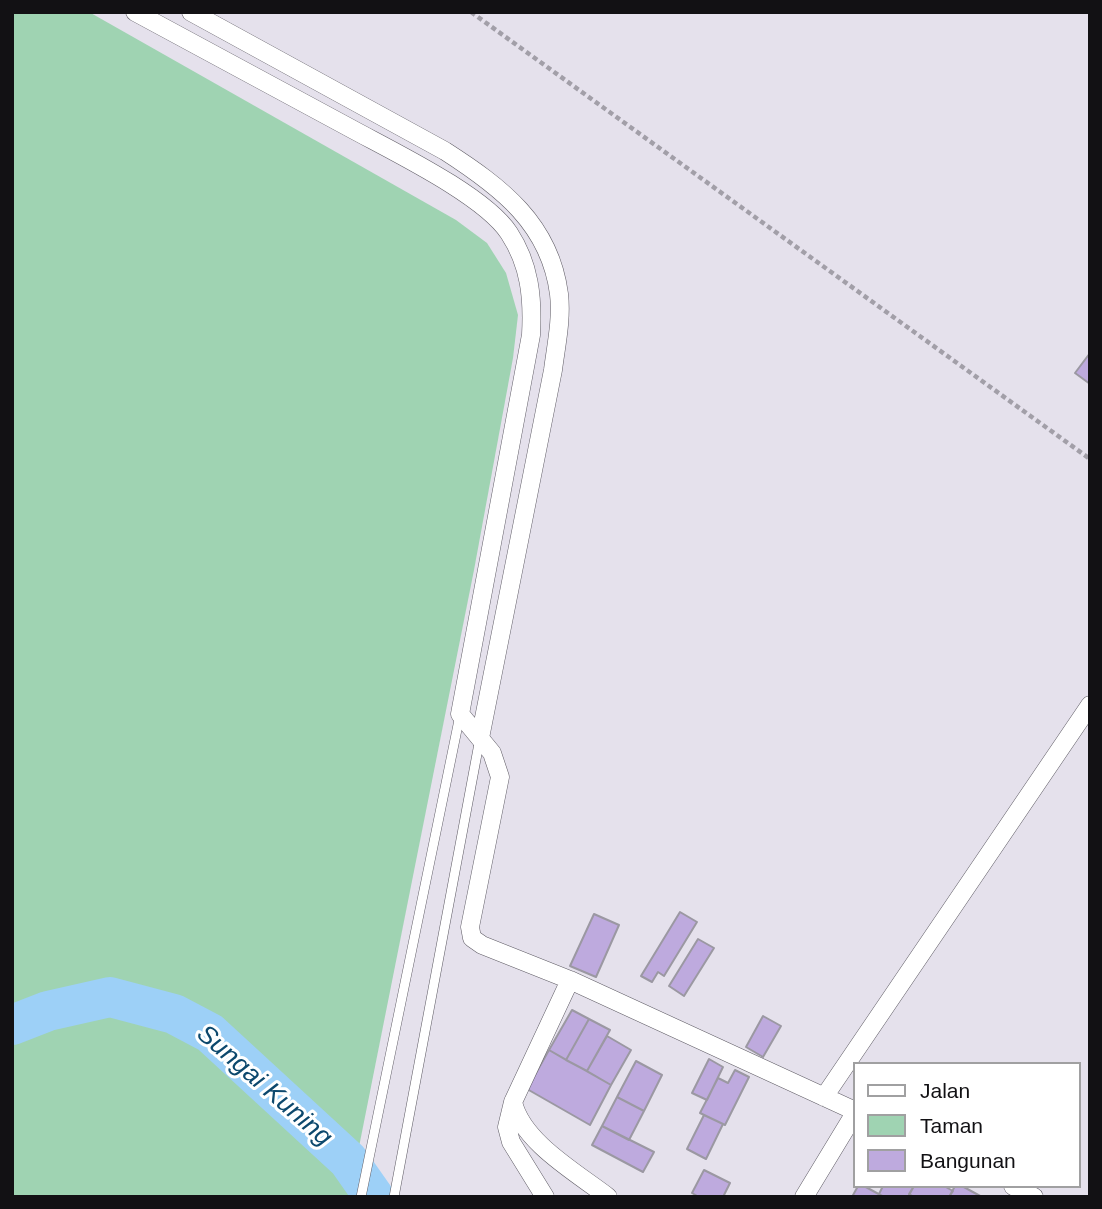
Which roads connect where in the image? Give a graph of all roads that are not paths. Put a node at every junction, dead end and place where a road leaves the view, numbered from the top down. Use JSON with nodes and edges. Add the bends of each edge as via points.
{"nodes":[{"id":1,"x":135,"y":12,"type":"edge"},
{"id":2,"x":191,"y":12,"type":"edge"},
{"id":3,"x":1090,"y":705,"type":"edge"},
{"id":4,"x":460,"y":714,"type":"junction"},
{"id":5,"x":480,"y":738,"type":"junction"},
{"id":6,"x":570,"y":979,"type":"junction"},
{"id":7,"x":824,"y":1097,"type":"junction"},
{"id":8,"x":513,"y":1102,"type":"junction"},
{"id":9,"x":853,"y":1111,"type":"edge"},
{"id":10,"x":853,"y":1115,"type":"edge"},
{"id":11,"x":1017,"y":1188,"type":"edge"},
{"id":12,"x":361,"y":1197,"type":"edge"},
{"id":13,"x":394,"y":1197,"type":"edge"},
{"id":14,"x":545,"y":1197,"type":"edge"},
{"id":15,"x":608,"y":1197,"type":"edge"},
{"id":16,"x":804,"y":1197,"type":"edge"},
{"id":17,"x":1034,"y":1197,"type":"edge"}],
"edges":[{"from":1,"to":4,"type":"street","via":[[458,189],[489,210],[520,254],[530,280],[531,335]]},
{"from":2,"to":5,"type":"street","via":[[475,170],[525,214],[552,265],[559,296],[553,370]]},
{"from":3,"to":7,"type":"street"},
{"from":4,"to":5,"type":"street"},
{"from":4,"to":12,"type":"lane"},
{"from":5,"to":6,"type":"street","via":[[496,759],[500,777],[469,933],[475,942]]},
{"from":5,"to":13,"type":"lane"},
{"from":6,"to":7,"type":"street"},
{"from":6,"to":8,"type":"street"},
{"from":7,"to":9,"type":"street"},
{"from":8,"to":14,"type":"street","via":[[507,1127],[511,1142]]},
{"from":8,"to":15,"type":"street","via":[[530,1135]]},
{"from":10,"to":16,"type":"street"},
{"from":11,"to":17,"type":"street"}]}
